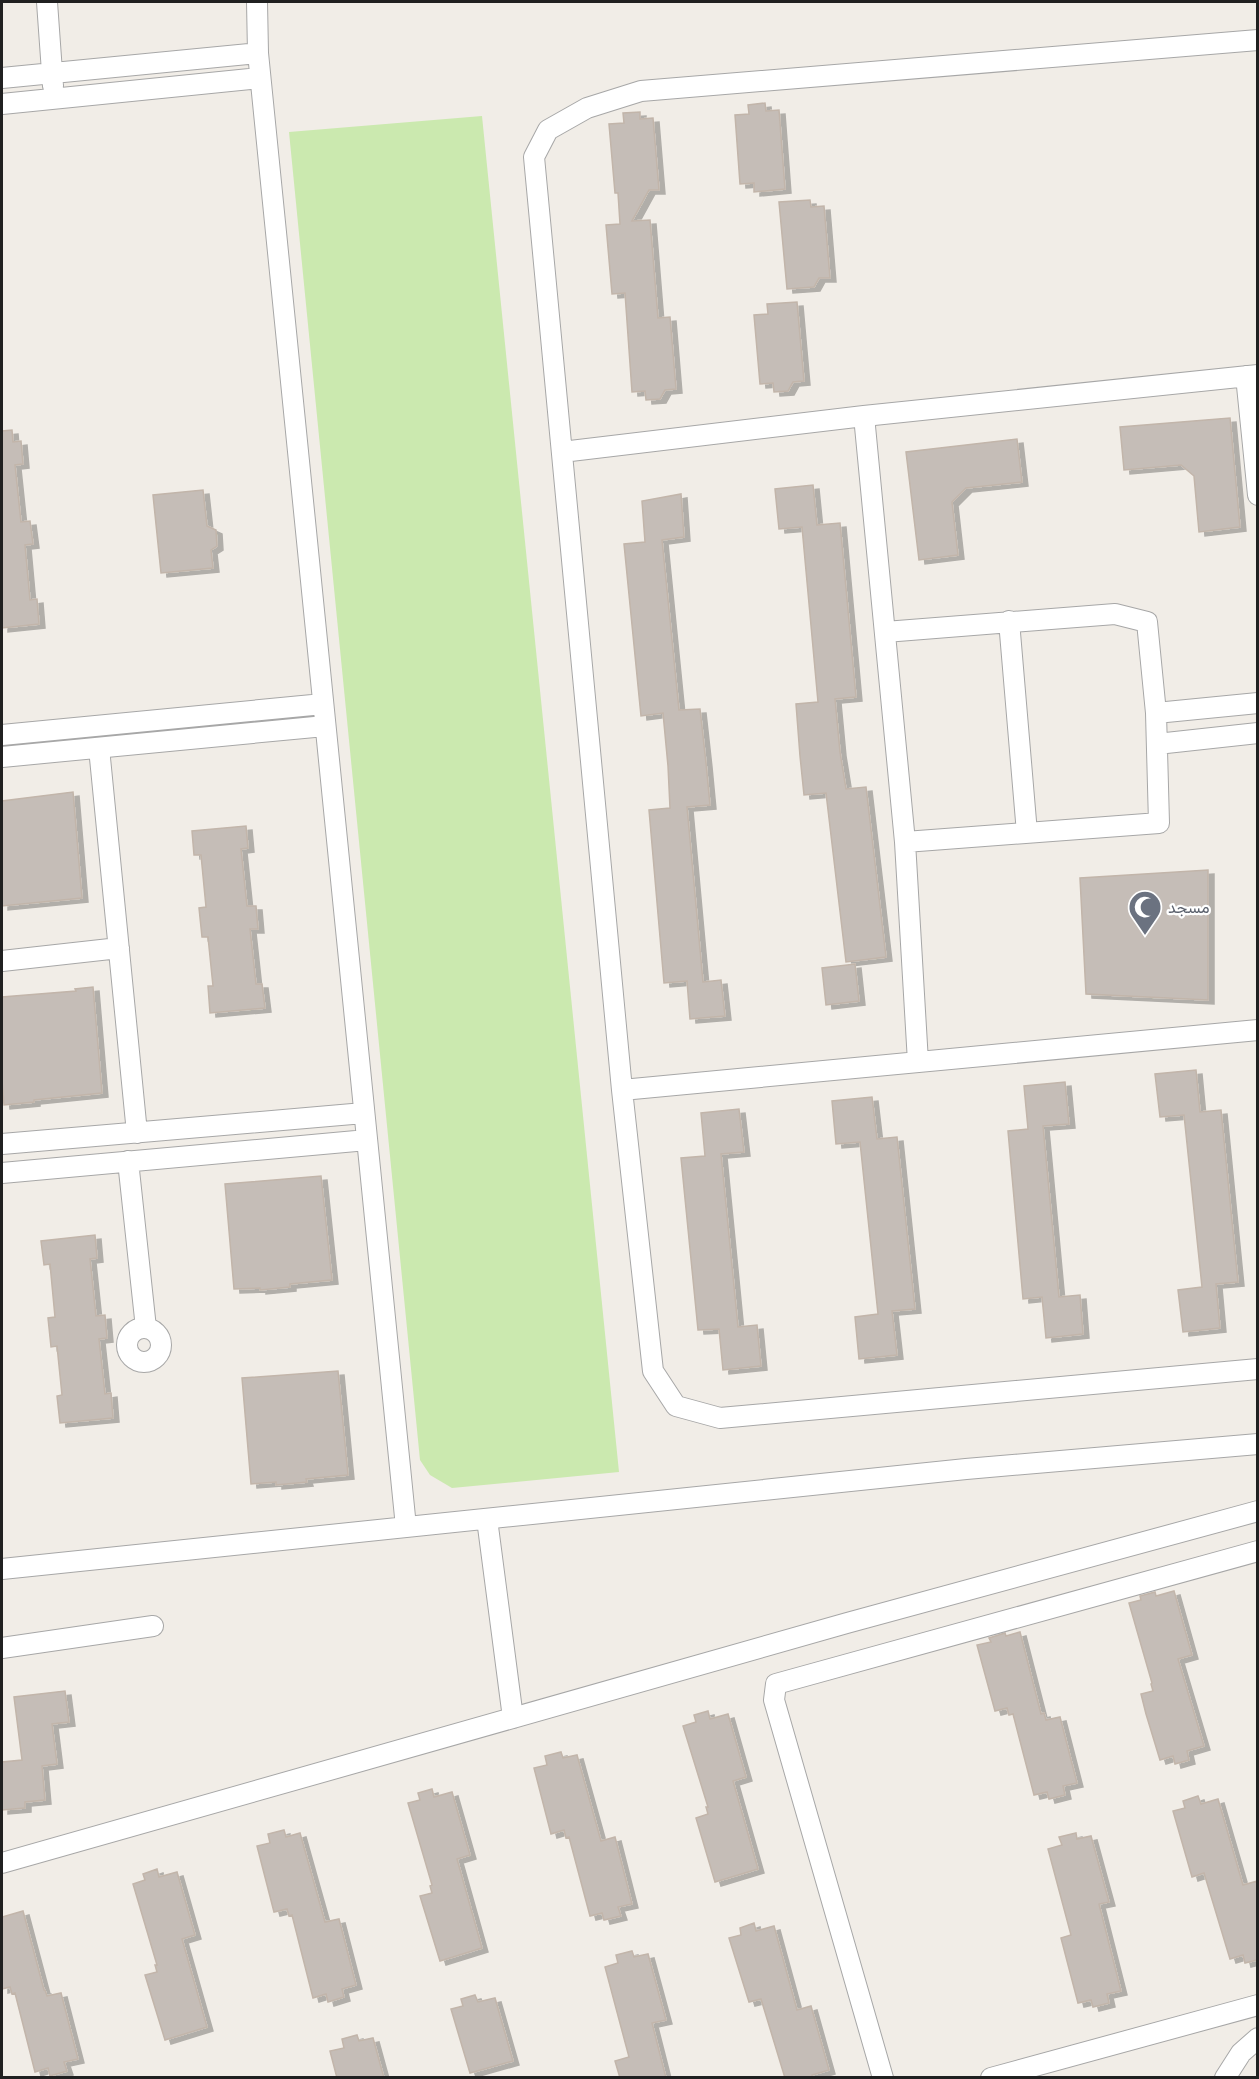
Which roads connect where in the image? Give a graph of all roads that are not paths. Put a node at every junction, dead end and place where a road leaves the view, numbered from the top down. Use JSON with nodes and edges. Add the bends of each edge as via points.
{"nodes":[{"id":1,"x":47,"y":2,"type":"edge"},
{"id":2,"x":257,"y":2,"type":"edge"},
{"id":3,"x":1257,"y":40,"type":"edge"},
{"id":4,"x":258,"y":53,"type":"junction"},
{"id":5,"x":52,"y":73,"type":"junction"},
{"id":6,"x":2,"y":78,"type":"edge"},
{"id":7,"x":260,"y":78,"type":"junction"},
{"id":8,"x":54,"y":99,"type":"junction"},
{"id":9,"x":2,"y":104,"type":"edge"},
{"id":10,"x":1252,"y":375,"type":"edge"},
{"id":11,"x":864,"y":416,"type":"junction"},
{"id":12,"x":562,"y":452,"type":"junction"},
{"id":13,"x":1257,"y":495,"type":"edge"},
{"id":14,"x":1009,"y":621,"type":"junction"},
{"id":15,"x":885,"y":632,"type":"junction"},
{"id":16,"x":1257,"y":703,"type":"edge"},
{"id":17,"x":323,"y":704,"type":"junction"},
{"id":18,"x":1156,"y":713,"type":"junction"},
{"id":19,"x":326,"y":726,"type":"junction"},
{"id":20,"x":1257,"y":733,"type":"edge"},
{"id":21,"x":2,"y":735,"type":"edge"},
{"id":22,"x":1157,"y":744,"type":"junction"},
{"id":23,"x":99,"y":748,"type":"junction"},
{"id":24,"x":2,"y":757,"type":"edge"},
{"id":25,"x":1027,"y":833,"type":"junction"},
{"id":26,"x":905,"y":842,"type":"junction"},
{"id":27,"x":119,"y":948,"type":"junction"},
{"id":28,"x":2,"y":961,"type":"edge"},
{"id":29,"x":1257,"y":1030,"type":"edge"},
{"id":30,"x":918,"y":1062,"type":"junction"},
{"id":31,"x":622,"y":1090,"type":"junction"},
{"id":32,"x":364,"y":1113,"type":"junction"},
{"id":33,"x":136,"y":1133,"type":"junction"},
{"id":34,"x":367,"y":1140,"type":"junction"},
{"id":35,"x":2,"y":1144,"type":"edge"},
{"id":36,"x":128,"y":1161,"type":"junction"},
{"id":37,"x":2,"y":1173,"type":"edge"},
{"id":38,"x":146,"y":1328,"type":"dead end"},
{"id":39,"x":1257,"y":1369,"type":"edge"},
{"id":40,"x":1257,"y":1444,"type":"edge"},
{"id":41,"x":1257,"y":1511,"type":"edge"},
{"id":42,"x":487,"y":1519,"type":"junction"},
{"id":43,"x":406,"y":1527,"type":"junction"},
{"id":44,"x":1257,"y":1551,"type":"edge"},
{"id":45,"x":2,"y":1569,"type":"edge"},
{"id":46,"x":153,"y":1626,"type":"dead end"},
{"id":47,"x":2,"y":1648,"type":"edge"},
{"id":48,"x":513,"y":1718,"type":"junction"},
{"id":49,"x":2,"y":1863,"type":"edge"},
{"id":50,"x":1257,"y":2005,"type":"edge"},
{"id":51,"x":1257,"y":2038,"type":"edge"},
{"id":52,"x":1249,"y":2058,"type":"edge"},
{"id":53,"x":883,"y":2078,"type":"edge"},
{"id":54,"x":991,"y":2078,"type":"edge"},
{"id":55,"x":1225,"y":2078,"type":"edge"}],
"edges":[{"from":1,"to":5,"type":"street"},
{"from":2,"to":4,"type":"street"},
{"from":3,"to":12,"type":"street","via":[[641,91],[587,108],[548,130],[534,156]]},
{"from":4,"to":5,"type":"street"},
{"from":4,"to":7,"type":"street"},
{"from":5,"to":6,"type":"street"},
{"from":5,"to":8,"type":"street"},
{"from":7,"to":8,"type":"street"},
{"from":7,"to":17,"type":"street"},
{"from":8,"to":9,"type":"street"},
{"from":10,"to":11,"type":"street"},
{"from":10,"to":13,"type":"street"},
{"from":11,"to":12,"type":"street"},
{"from":11,"to":15,"type":"street"},
{"from":12,"to":31,"type":"street"},
{"from":14,"to":15,"type":"street"},
{"from":14,"to":18,"type":"street","via":[[1115,614],[1147,622]]},
{"from":14,"to":25,"type":"street"},
{"from":15,"to":26,"type":"street"},
{"from":16,"to":18,"type":"street"},
{"from":17,"to":19,"type":"street"},
{"from":17,"to":21,"type":"street"},
{"from":18,"to":22,"type":"street"},
{"from":19,"to":23,"type":"street"},
{"from":19,"to":32,"type":"street"},
{"from":20,"to":22,"type":"street"},
{"from":22,"to":25,"type":"street","via":[[1159,823]]},
{"from":23,"to":24,"type":"street"},
{"from":23,"to":27,"type":"street"},
{"from":25,"to":26,"type":"street"},
{"from":26,"to":30,"type":"street"},
{"from":27,"to":28,"type":"street"},
{"from":27,"to":33,"type":"street"},
{"from":29,"to":30,"type":"street"},
{"from":30,"to":31,"type":"street"},
{"from":31,"to":39,"type":"street","via":[[653,1371],[676,1406],[720,1419]]},
{"from":32,"to":33,"type":"street"},
{"from":32,"to":34,"type":"street"},
{"from":33,"to":35,"type":"street"},
{"from":34,"to":36,"type":"street"},
{"from":34,"to":43,"type":"street"},
{"from":36,"to":37,"type":"street"},
{"from":36,"to":38,"type":"street"},
{"from":40,"to":42,"type":"street","via":[[966,1469]]},
{"from":41,"to":48,"type":"street"},
{"from":42,"to":43,"type":"street"},
{"from":42,"to":48,"type":"street"},
{"from":43,"to":45,"type":"street"},
{"from":44,"to":53,"type":"street","via":[[776,1684],[774,1700]]},
{"from":46,"to":47,"type":"street"},
{"from":48,"to":49,"type":"street"},
{"from":50,"to":54,"type":"street"},
{"from":51,"to":52,"type":"street"},
{"from":52,"to":55,"type":"street"}]}
